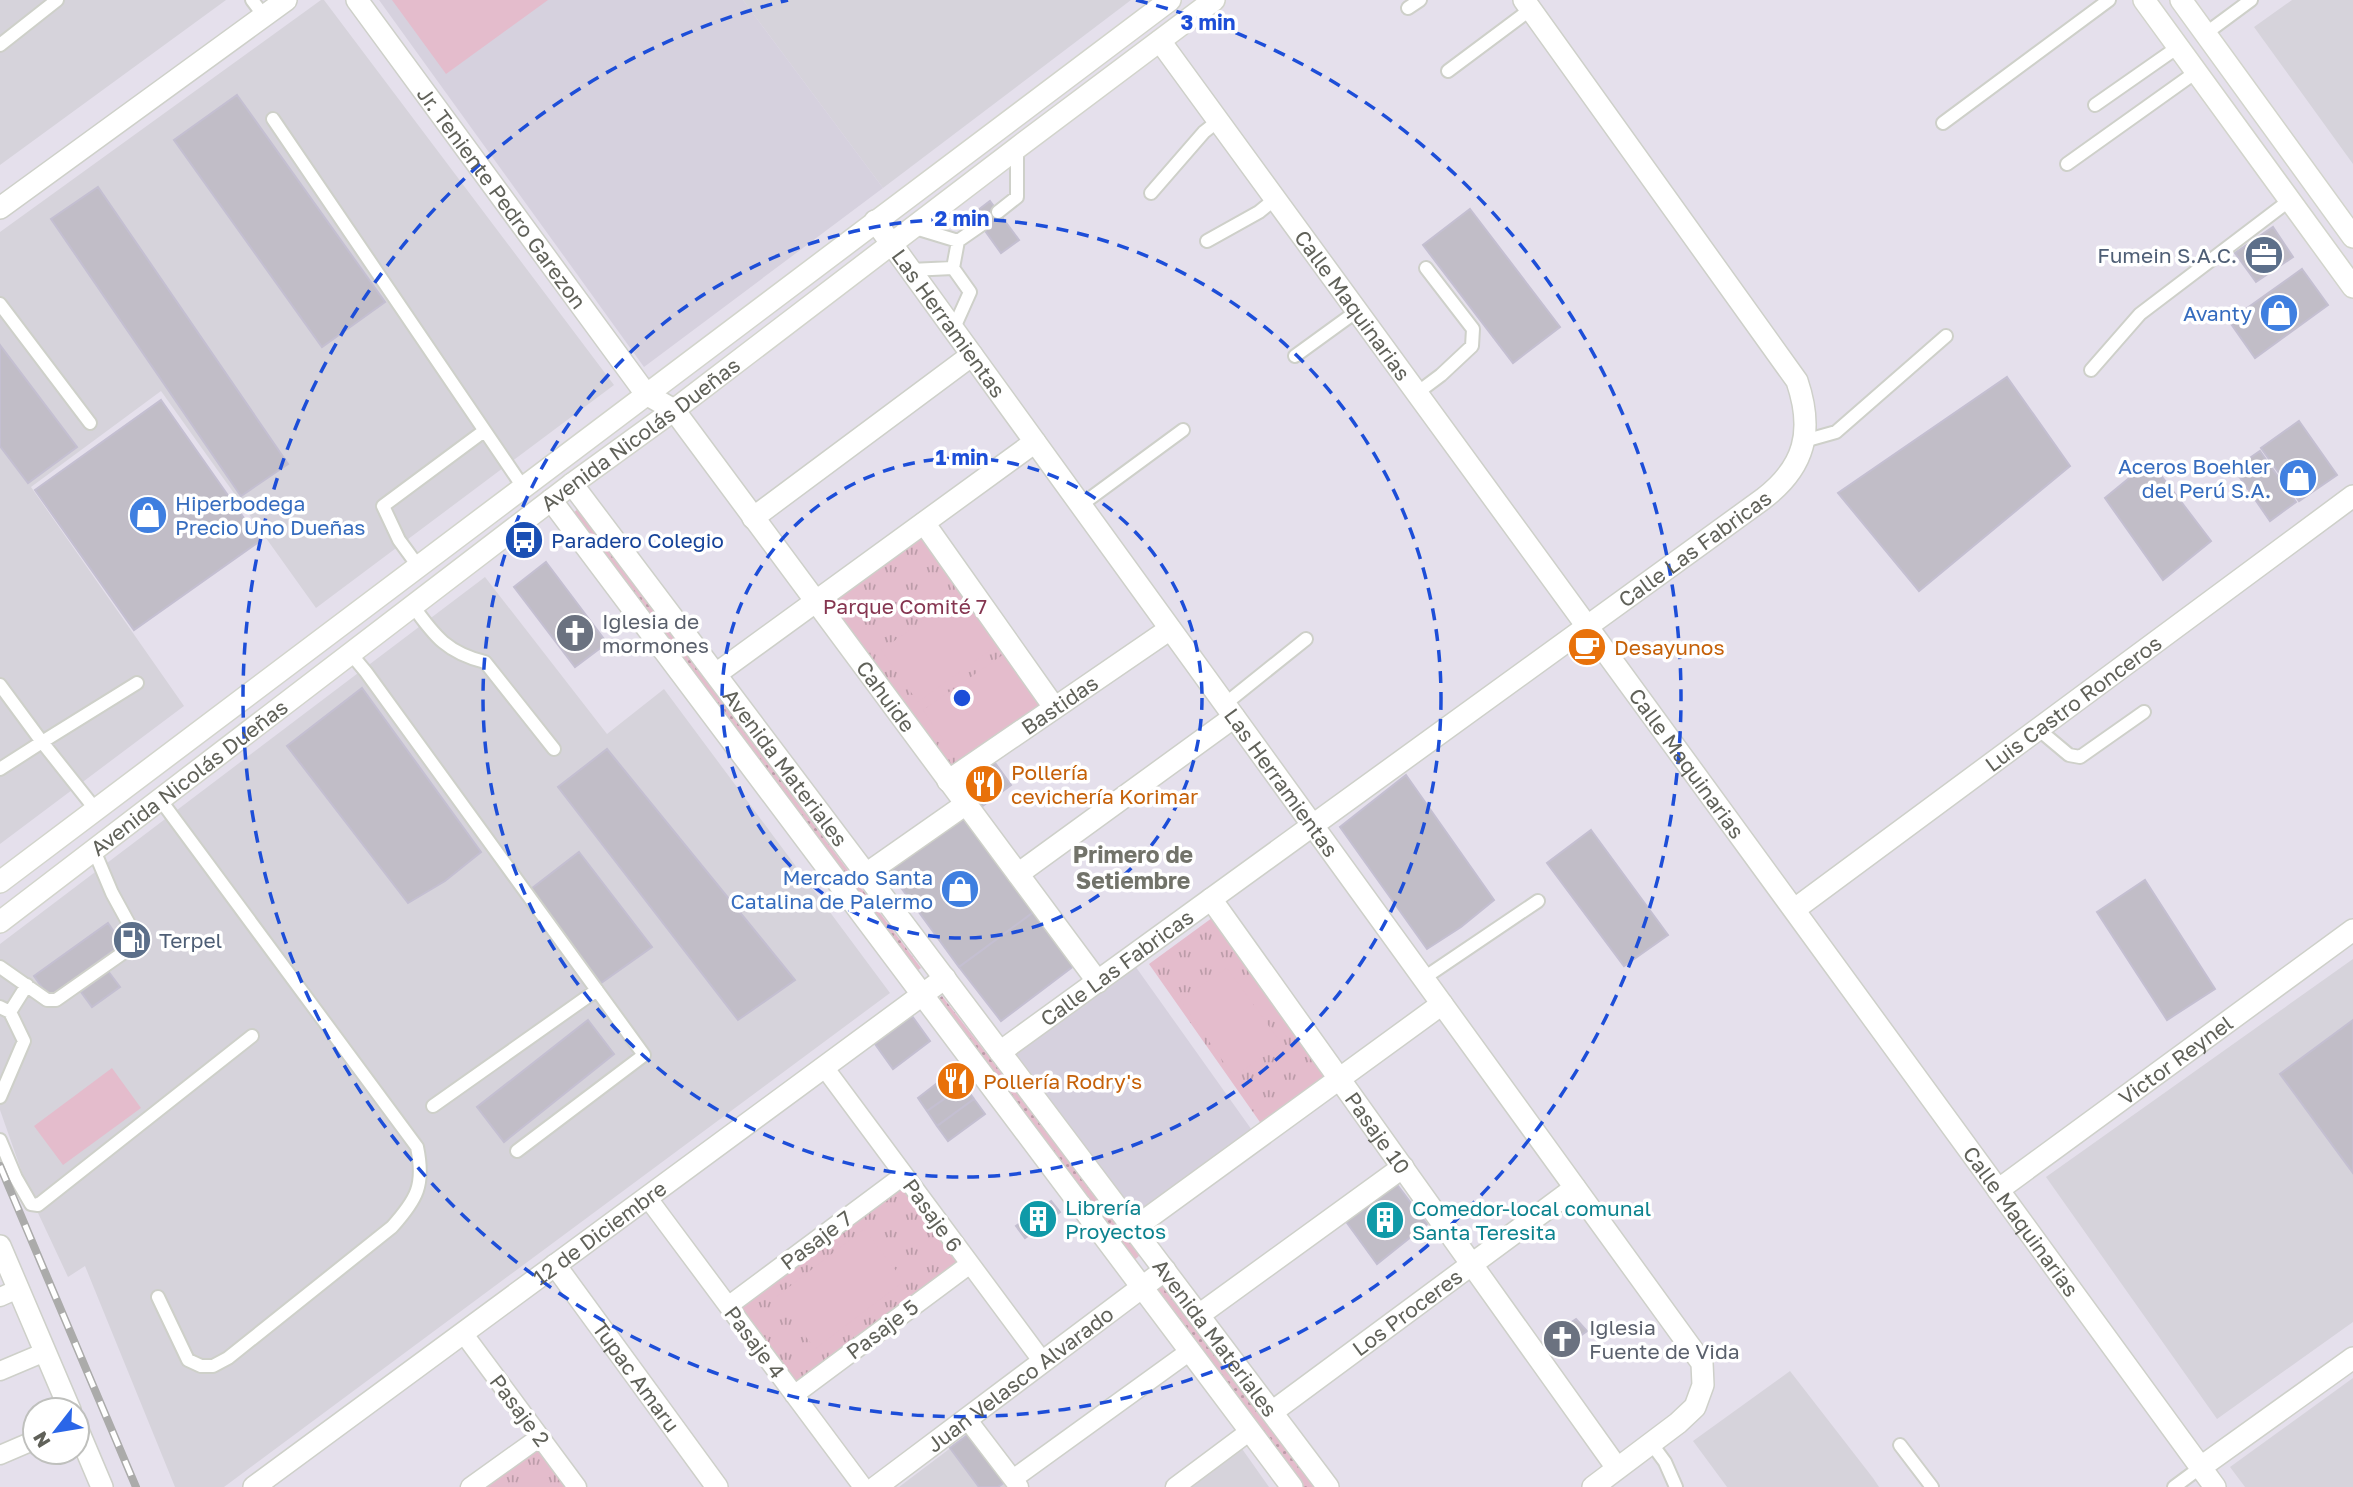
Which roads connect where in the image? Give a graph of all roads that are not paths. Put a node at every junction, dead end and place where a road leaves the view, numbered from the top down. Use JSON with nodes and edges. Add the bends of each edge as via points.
{"nodes":[{"id":1,"x":57,"y":0,"type":"edge"},
{"id":2,"x":286,"y":0,"type":"edge"},
{"id":3,"x":357,"y":0,"type":"edge"},
{"id":4,"x":1170,"y":0,"type":"edge"},
{"id":5,"x":1214,"y":0,"type":"edge"},
{"id":6,"x":1420,"y":0,"type":"edge"},
{"id":7,"x":2109,"y":0,"type":"edge"},
{"id":8,"x":2144,"y":0,"type":"edge"},
{"id":9,"x":2181,"y":0,"type":"edge"},
{"id":10,"x":2251,"y":0,"type":"edge"},
{"id":11,"x":1528,"y":4,"type":"edge"},
{"id":12,"x":258,"y":8,"type":"edge"},
{"id":13,"x":1408,"y":8,"type":"dead end"},
{"id":14,"x":2205,"y":34,"type":"junction"},
{"id":15,"x":1160,"y":41,"type":"junction"},
{"id":16,"x":0,"y":45,"type":"edge"},
{"id":17,"x":2178,"y":47,"type":"junction"},
{"id":18,"x":1448,"y":71,"type":"dead end"},
{"id":19,"x":2196,"y":72,"type":"junction"},
{"id":20,"x":2095,"y":105,"type":"dead end"},
{"id":21,"x":1013,"y":117,"type":"junction"},
{"id":22,"x":273,"y":119,"type":"dead end"},
{"id":23,"x":1218,"y":121,"type":"junction"},
{"id":24,"x":1942,"y":124,"type":"dead end"},
{"id":25,"x":1023,"y":143,"type":"junction"},
{"id":26,"x":2067,"y":164,"type":"dead end"},
{"id":27,"x":1151,"y":193,"type":"dead end"},
{"id":28,"x":1275,"y":199,"type":"junction"},
{"id":29,"x":2290,"y":201,"type":"junction"},
{"id":30,"x":0,"y":208,"type":"edge"},
{"id":31,"x":998,"y":212,"type":"dead end"},
{"id":32,"x":875,"y":221,"type":"junction"},
{"id":33,"x":981,"y":225,"type":"dead end"},
{"id":34,"x":912,"y":227,"type":"junction"},
{"id":35,"x":2353,"y":237,"type":"edge"},
{"id":36,"x":958,"y":241,"type":"junction"},
{"id":37,"x":1207,"y":241,"type":"dead end"},
{"id":38,"x":891,"y":244,"type":"junction"},
{"id":39,"x":953,"y":268,"type":"junction"},
{"id":40,"x":1426,"y":268,"type":"dead end"},
{"id":41,"x":910,"y":270,"type":"junction"},
{"id":42,"x":2353,"y":287,"type":"edge"},
{"id":43,"x":0,"y":303,"type":"edge"},
{"id":44,"x":1357,"y":311,"type":"junction"},
{"id":45,"x":953,"y":330,"type":"junction"},
{"id":46,"x":1946,"y":336,"type":"dead end"},
{"id":47,"x":972,"y":355,"type":"junction"},
{"id":48,"x":1295,"y":356,"type":"dead end"},
{"id":49,"x":2091,"y":370,"type":"dead end"},
{"id":50,"x":1417,"y":393,"type":"junction"},
{"id":51,"x":646,"y":394,"type":"junction"},
{"id":52,"x":674,"y":410,"type":"junction"},
{"id":53,"x":90,"y":423,"type":"dead end"},
{"id":54,"x":1183,"y":430,"type":"dead end"},
{"id":55,"x":484,"y":431,"type":"junction"},
{"id":56,"x":1804,"y":441,"type":"junction"},
{"id":57,"x":1035,"y":442,"type":"junction"},
{"id":58,"x":572,"y":484,"type":"junction"},
{"id":59,"x":523,"y":487,"type":"junction"},
{"id":60,"x":2353,"y":496,"type":"edge"},
{"id":61,"x":551,"y":500,"type":"junction"},
{"id":62,"x":1081,"y":505,"type":"junction"},
{"id":63,"x":753,"y":518,"type":"junction"},
{"id":64,"x":924,"y":523,"type":"junction"},
{"id":65,"x":418,"y":566,"type":"junction"},
{"id":66,"x":815,"y":601,"type":"junction"},
{"id":67,"x":413,"y":606,"type":"junction"},
{"id":68,"x":1587,"y":626,"type":"junction"},
{"id":69,"x":1170,"y":629,"type":"junction"},
{"id":70,"x":1306,"y":639,"type":"dead end"},
{"id":71,"x":351,"y":654,"type":"junction"},
{"id":72,"x":716,"y":674,"type":"junction"},
{"id":73,"x":137,"y":683,"type":"dead end"},
{"id":74,"x":0,"y":685,"type":"edge"},
{"id":75,"x":1054,"y":707,"type":"junction"},
{"id":76,"x":1230,"y":711,"type":"junction"},
{"id":77,"x":2144,"y":712,"type":"dead end"},
{"id":78,"x":2038,"y":729,"type":"junction"},
{"id":79,"x":42,"y":742,"type":"junction"},
{"id":80,"x":554,"y":749,"type":"dead end"},
{"id":81,"x":0,"y":769,"type":"edge"},
{"id":82,"x":948,"y":781,"type":"junction"},
{"id":83,"x":159,"y":798,"type":"junction"},
{"id":84,"x":965,"y":804,"type":"junction"},
{"id":85,"x":96,"y":810,"type":"junction"},
{"id":86,"x":1313,"y":825,"type":"junction"},
{"id":87,"x":93,"y":848,"type":"junction"},
{"id":88,"x":866,"y":874,"type":"junction"},
{"id":89,"x":1018,"y":874,"type":"junction"},
{"id":90,"x":0,"y":883,"type":"edge"},
{"id":91,"x":1212,"y":899,"type":"junction"},
{"id":92,"x":1538,"y":901,"type":"dead end"},
{"id":93,"x":1795,"y":909,"type":"junction"},
{"id":94,"x":0,"y":922,"type":"edge"},
{"id":95,"x":2353,"y":930,"type":"edge"},
{"id":96,"x":0,"y":967,"type":"edge"},
{"id":97,"x":945,"y":978,"type":"junction"},
{"id":98,"x":1424,"y":978,"type":"junction"},
{"id":99,"x":1098,"y":982,"type":"junction"},
{"id":100,"x":27,"y":985,"type":"junction"},
{"id":101,"x":597,"y":990,"type":"junction"},
{"id":102,"x":922,"y":995,"type":"junction"},
{"id":103,"x":1442,"y":1004,"type":"junction"},
{"id":104,"x":5,"y":1009,"type":"edge"},
{"id":105,"x":252,"y":1036,"type":"dead end"},
{"id":106,"x":1000,"y":1052,"type":"junction"},
{"id":107,"x":824,"y":1067,"type":"junction"},
{"id":108,"x":1339,"y":1079,"type":"junction"},
{"id":109,"x":0,"y":1097,"type":"edge"},
{"id":110,"x":433,"y":1106,"type":"dead end"},
{"id":111,"x":0,"y":1140,"type":"edge"},
{"id":112,"x":517,"y":1151,"type":"dead end"},
{"id":113,"x":1403,"y":1167,"type":"junction"},
{"id":114,"x":904,"y":1175,"type":"junction"},
{"id":115,"x":1575,"y":1188,"type":"junction"},
{"id":116,"x":1998,"y":1190,"type":"junction"},
{"id":117,"x":647,"y":1197,"type":"junction"},
{"id":118,"x":1133,"y":1229,"type":"junction"},
{"id":119,"x":0,"y":1246,"type":"edge"},
{"id":120,"x":1471,"y":1263,"type":"junction"},
{"id":121,"x":970,"y":1264,"type":"junction"},
{"id":122,"x":555,"y":1265,"type":"junction"},
{"id":123,"x":1165,"y":1270,"type":"junction"},
{"id":124,"x":1142,"y":1288,"type":"junction"},
{"id":125,"x":9,"y":1293,"type":"edge"},
{"id":126,"x":158,"y":1297,"type":"dead end"},
{"id":127,"x":728,"y":1306,"type":"junction"},
{"id":128,"x":1199,"y":1315,"type":"junction"},
{"id":129,"x":463,"y":1333,"type":"junction"},
{"id":130,"x":1190,"y":1350,"type":"junction"},
{"id":131,"x":45,"y":1352,"type":"junction"},
{"id":132,"x":2353,"y":1358,"type":"edge"},
{"id":133,"x":1043,"y":1362,"type":"junction"},
{"id":134,"x":0,"y":1371,"type":"edge"},
{"id":135,"x":794,"y":1395,"type":"junction"},
{"id":136,"x":63,"y":1396,"type":"edge"},
{"id":137,"x":1272,"y":1412,"type":"junction"},
{"id":138,"x":967,"y":1419,"type":"junction"},
{"id":139,"x":1250,"y":1431,"type":"junction"},
{"id":140,"x":540,"y":1437,"type":"junction"},
{"id":141,"x":1651,"y":1443,"type":"junction"},
{"id":142,"x":1900,"y":1445,"type":"dead end"},
{"id":143,"x":21,"y":1446,"type":"edge"},
{"id":144,"x":0,"y":1455,"type":"edge"},
{"id":145,"x":91,"y":1462,"type":"edge"},
{"id":146,"x":2201,"y":1467,"type":"junction"},
{"id":147,"x":1617,"y":1468,"type":"junction"},
{"id":148,"x":1016,"y":1483,"type":"edge"},
{"id":149,"x":101,"y":1487,"type":"edge"},
{"id":150,"x":254,"y":1487,"type":"edge"},
{"id":151,"x":470,"y":1487,"type":"edge"},
{"id":152,"x":578,"y":1487,"type":"edge"},
{"id":153,"x":717,"y":1487,"type":"edge"},
{"id":154,"x":863,"y":1487,"type":"edge"},
{"id":155,"x":876,"y":1487,"type":"edge"},
{"id":156,"x":1175,"y":1487,"type":"edge"},
{"id":157,"x":1292,"y":1487,"type":"edge"},
{"id":158,"x":1328,"y":1487,"type":"edge"},
{"id":159,"x":1592,"y":1487,"type":"edge"},
{"id":160,"x":1676,"y":1487,"type":"edge"},
{"id":161,"x":1932,"y":1487,"type":"edge"},
{"id":162,"x":2174,"y":1487,"type":"edge"},
{"id":163,"x":2215,"y":1487,"type":"edge"}],
"edges":[{"from":1,"to":16,"type":"lane"},
{"from":2,"to":12,"type":"street"},
{"from":3,"to":51,"type":"street","name":"Jr. Teniente Pedro Garezon"},
{"from":4,"to":21,"type":"street","name":"Avenida Nicolás Dueñas"},
{"from":5,"to":15,"type":"street","name":"Avenida Nicolás Dueñas"},
{"from":6,"to":13,"type":"lane"},
{"from":7,"to":24,"type":"lane"},
{"from":8,"to":17,"type":"street"},
{"from":9,"to":14,"type":"street"},
{"from":10,"to":14,"type":"lane"},
{"from":11,"to":18,"type":"lane"},
{"from":11,"to":56,"type":"street","name":"Calle Las Fabricas","via":[[1797,381],[1804,402]]},
{"from":12,"to":30,"type":"street"},
{"from":14,"to":35,"type":"street"},
{"from":15,"to":23,"type":"street","name":"Calle Maquinarias"},
{"from":15,"to":25,"type":"street","name":"Avenida Nicolás Dueñas"},
{"from":17,"to":19,"type":"street"},
{"from":17,"to":20,"type":"lane"},
{"from":19,"to":26,"type":"lane"},
{"from":19,"to":29,"type":"street"},
{"from":21,"to":25,"type":"street"},
{"from":21,"to":32,"type":"street","name":"Avenida Nicolás Dueñas"},
{"from":22,"to":55,"type":"lane"},
{"from":23,"to":27,"type":"lane"},
{"from":23,"to":28,"type":"street","name":"Calle Maquinarias"},
{"from":25,"to":31,"type":"lane","via":[[1017,197]]},
{"from":25,"to":34,"type":"street","name":"Avenida Nicolás Dueñas"},
{"from":28,"to":37,"type":"lane"},
{"from":28,"to":44,"type":"street","name":"Calle Maquinarias"},
{"from":29,"to":42,"type":"street"},
{"from":29,"to":49,"type":"lane","via":[[2140,314]]},
{"from":32,"to":38,"type":"street","name":"Las Herramientas"},
{"from":32,"to":51,"type":"street","name":"Avenida Nicolás Dueñas"},
{"from":33,"to":36,"type":"lane"},
{"from":34,"to":36,"type":"lane"},
{"from":34,"to":38,"type":"street","name":"Avenida Nicolás Dueñas"},
{"from":36,"to":39,"type":"lane"},
{"from":38,"to":41,"type":"street","name":"Las Herramientas"},
{"from":38,"to":52,"type":"street","name":"Avenida Nicolás Dueñas"},
{"from":39,"to":41,"type":"lane"},
{"from":39,"to":45,"type":"lane","via":[[970,292]]},
{"from":40,"to":50,"type":"lane","via":[[1472,329],[1472,346]]},
{"from":41,"to":45,"type":"street","name":"Las Herramientas"},
{"from":43,"to":53,"type":"lane"},
{"from":44,"to":48,"type":"lane"},
{"from":44,"to":50,"type":"street","name":"Calle Maquinarias"},
{"from":45,"to":47,"type":"street","name":"Las Herramientas"},
{"from":46,"to":56,"type":"lane","via":[[1836,432]]},
{"from":47,"to":57,"type":"street","name":"Las Herramientas"},
{"from":47,"to":63,"type":"street"},
{"from":50,"to":68,"type":"street","name":"Calle Maquinarias"},
{"from":51,"to":52,"type":"street"},
{"from":51,"to":59,"type":"street","name":"Avenida Nicolás Dueñas"},
{"from":52,"to":58,"type":"street","name":"Avenida Nicolás Dueñas"},
{"from":52,"to":63,"type":"street","name":"Cahuide"},
{"from":54,"to":62,"type":"lane"},
{"from":55,"to":59,"type":"lane"},
{"from":55,"to":65,"type":"lane","via":[[383,506]]},
{"from":56,"to":68,"type":"street","name":"Calle Las Fabricas","via":[[1791,473],[1779,487]]},
{"from":57,"to":62,"type":"street","name":"Las Herramientas"},
{"from":57,"to":64,"type":"street"},
{"from":58,"to":61,"type":"street","name":"Avenida Nicolás Dueñas"},
{"from":58,"to":72,"type":"street","name":"Avenida Materiales"},
{"from":59,"to":65,"type":"street","name":"Avenida Nicolás Dueñas"},
{"from":60,"to":78,"type":"street","name":"Luis Castro Ronceros"},
{"from":61,"to":67,"type":"street","name":"Avenida Nicolás Dueñas"},
{"from":61,"to":102,"type":"street","name":"Avenida Materiales"},
{"from":62,"to":69,"type":"street","name":"Las Herramientas"},
{"from":63,"to":66,"type":"street","name":"Cahuide"},
{"from":64,"to":66,"type":"street"},
{"from":64,"to":75,"type":"street"},
{"from":65,"to":85,"type":"street","name":"Avenida Nicolás Dueñas"},
{"from":66,"to":72,"type":"street"},
{"from":66,"to":82,"type":"street","name":"Cahuide"},
{"from":67,"to":71,"type":"street","name":"Avenida Nicolás Dueñas"},
{"from":67,"to":80,"type":"lane","via":[[439,641],[485,662]]},
{"from":68,"to":86,"type":"street","name":"Calle Las Fabricas"},
{"from":68,"to":93,"type":"street","name":"Calle Maquinarias"},
{"from":69,"to":75,"type":"street","name":"Bastidas"},
{"from":69,"to":76,"type":"street","name":"Las Herramientas"},
{"from":70,"to":76,"type":"lane"},
{"from":71,"to":83,"type":"street","name":"Avenida Nicolás Dueñas"},
{"from":71,"to":101,"type":"lane"},
{"from":72,"to":88,"type":"street","name":"Avenida Materiales"},
{"from":73,"to":79,"type":"lane"},
{"from":74,"to":79,"type":"lane"},
{"from":75,"to":82,"type":"street","name":"Bastidas"},
{"from":76,"to":86,"type":"street","name":"Las Herramientas"},
{"from":76,"to":89,"type":"street"},
{"from":77,"to":78,"type":"lane","via":[[2080,757],[2069,755]]},
{"from":78,"to":93,"type":"street","name":"Luis Castro Ronceros"},
{"from":79,"to":81,"type":"lane"},
{"from":79,"to":85,"type":"lane"},
{"from":82,"to":84,"type":"street","name":"Cahuide"},
{"from":83,"to":87,"type":"street","name":"Avenida Nicolás Dueñas"},
{"from":83,"to":126,"type":"lane","via":[[417,1147],[420,1164],[412,1205],[392,1227],[213,1366],[188,1360]]},
{"from":84,"to":88,"type":"street"},
{"from":84,"to":89,"type":"street","name":"Cahuide"},
{"from":85,"to":90,"type":"street","name":"Avenida Nicolás Dueñas"},
{"from":86,"to":91,"type":"street","name":"Calle Las Fabricas"},
{"from":86,"to":98,"type":"street","name":"Las Herramientas"},
{"from":87,"to":94,"type":"street","name":"Avenida Nicolás Dueñas"},
{"from":87,"to":100,"type":"lane","via":[[135,935],[130,948],[56,1000],[47,1000]]},
{"from":88,"to":97,"type":"street","name":"Avenida Materiales"},
{"from":89,"to":99,"type":"street","name":"Cahuide"},
{"from":91,"to":99,"type":"street","name":"Calle Las Fabricas"},
{"from":91,"to":108,"type":"street","name":"Pasaje 10"},
{"from":92,"to":98,"type":"lane"},
{"from":93,"to":116,"type":"street","name":"Calle Maquinarias"},
{"from":95,"to":116,"type":"street","name":"Victor Reynel"},
{"from":96,"to":100,"type":"lane"},
{"from":97,"to":102,"type":"street","name":"12 de Diciembre"},
{"from":97,"to":106,"type":"street","name":"Avenida Materiales"},
{"from":98,"to":103,"type":"street","name":"Las Herramientas"},
{"from":99,"to":106,"type":"street","name":"Calle Las Fabricas"},
{"from":100,"to":104,"type":"lane"},
{"from":101,"to":110,"type":"lane"},
{"from":101,"to":112,"type":"lane","via":[[643,1057]]},
{"from":102,"to":107,"type":"street","name":"12 de Diciembre"},
{"from":102,"to":124,"type":"street","name":"Avenida Materiales"},
{"from":103,"to":108,"type":"street"},
{"from":103,"to":115,"type":"street","name":"Las Herramientas"},
{"from":104,"to":109,"type":"lane","via":[[24,1041]]},
{"from":105,"to":111,"type":"lane","via":[[38,1205],[31,1204]]},
{"from":106,"to":118,"type":"street","name":"Avenida Materiales"},
{"from":107,"to":114,"type":"street","name":"Pasaje 6"},
{"from":107,"to":117,"type":"street","name":"12 de Diciembre"},
{"from":108,"to":113,"type":"street","name":"Pasaje 10"},
{"from":108,"to":118,"type":"street"},
{"from":113,"to":120,"type":"street","name":"Pasaje 10"},
{"from":113,"to":128,"type":"street"},
{"from":114,"to":121,"type":"street","name":"Pasaje 6"},
{"from":114,"to":127,"type":"street","name":"Pasaje 7"},
{"from":115,"to":120,"type":"street","name":"Los Proceres"},
{"from":115,"to":141,"type":"street","name":"Las Herramientas","via":[[1702,1363],[1703,1385],[1695,1407]]},
{"from":116,"to":146,"type":"street","name":"Calle Maquinarias"},
{"from":117,"to":122,"type":"street","name":"12 de Diciembre"},
{"from":117,"to":127,"type":"street","name":"Pasaje 4"},
{"from":118,"to":123,"type":"street","name":"Avenida Materiales"},
{"from":119,"to":125,"type":"street"},
{"from":120,"to":137,"type":"street","name":"Los Proceres"},
{"from":120,"to":147,"type":"street","name":"Pasaje 10"},
{"from":121,"to":133,"type":"street","name":"Pasaje 6"},
{"from":121,"to":135,"type":"street","name":"Pasaje 5"},
{"from":122,"to":129,"type":"street","name":"12 de Diciembre"},
{"from":122,"to":153,"type":"street","name":"Tupac Amaru"},
{"from":123,"to":124,"type":"street","name":"Juan Velasco Alvarado"},
{"from":123,"to":128,"type":"street","name":"Avenida Materiales"},
{"from":124,"to":130,"type":"street","name":"Avenida Materiales"},
{"from":124,"to":133,"type":"street","name":"Juan Velasco Alvarado"},
{"from":125,"to":131,"type":"street"},
{"from":127,"to":135,"type":"street","name":"Pasaje 4"},
{"from":128,"to":137,"type":"street","name":"Avenida Materiales"},
{"from":129,"to":140,"type":"street","name":"Pasaje 2"},
{"from":129,"to":150,"type":"street","name":"12 de Diciembre"},
{"from":130,"to":139,"type":"street","name":"Avenida Materiales"},
{"from":130,"to":148,"type":"street"},
{"from":131,"to":134,"type":"street"},
{"from":131,"to":136,"type":"street"},
{"from":132,"to":146,"type":"street"},
{"from":133,"to":138,"type":"street","name":"Juan Velasco Alvarado"},
{"from":135,"to":154,"type":"street","name":"Pasaje 4"},
{"from":137,"to":158,"type":"street","name":"Avenida Materiales"},
{"from":138,"to":148,"type":"street"},
{"from":138,"to":155,"type":"street","name":"Juan Velasco Alvarado"},
{"from":139,"to":156,"type":"street"},
{"from":139,"to":157,"type":"street","name":"Avenida Materiales"},
{"from":140,"to":151,"type":"street"},
{"from":140,"to":152,"type":"street","name":"Pasaje 2"},
{"from":141,"to":147,"type":"street"},
{"from":141,"to":160,"type":"lane"},
{"from":142,"to":161,"type":"lane"},
{"from":143,"to":144,"type":"street"},
{"from":145,"to":149,"type":"street"},
{"from":146,"to":162,"type":"lane"},
{"from":146,"to":163,"type":"street","name":"Calle Maquinarias"},
{"from":147,"to":159,"type":"street"}]}
